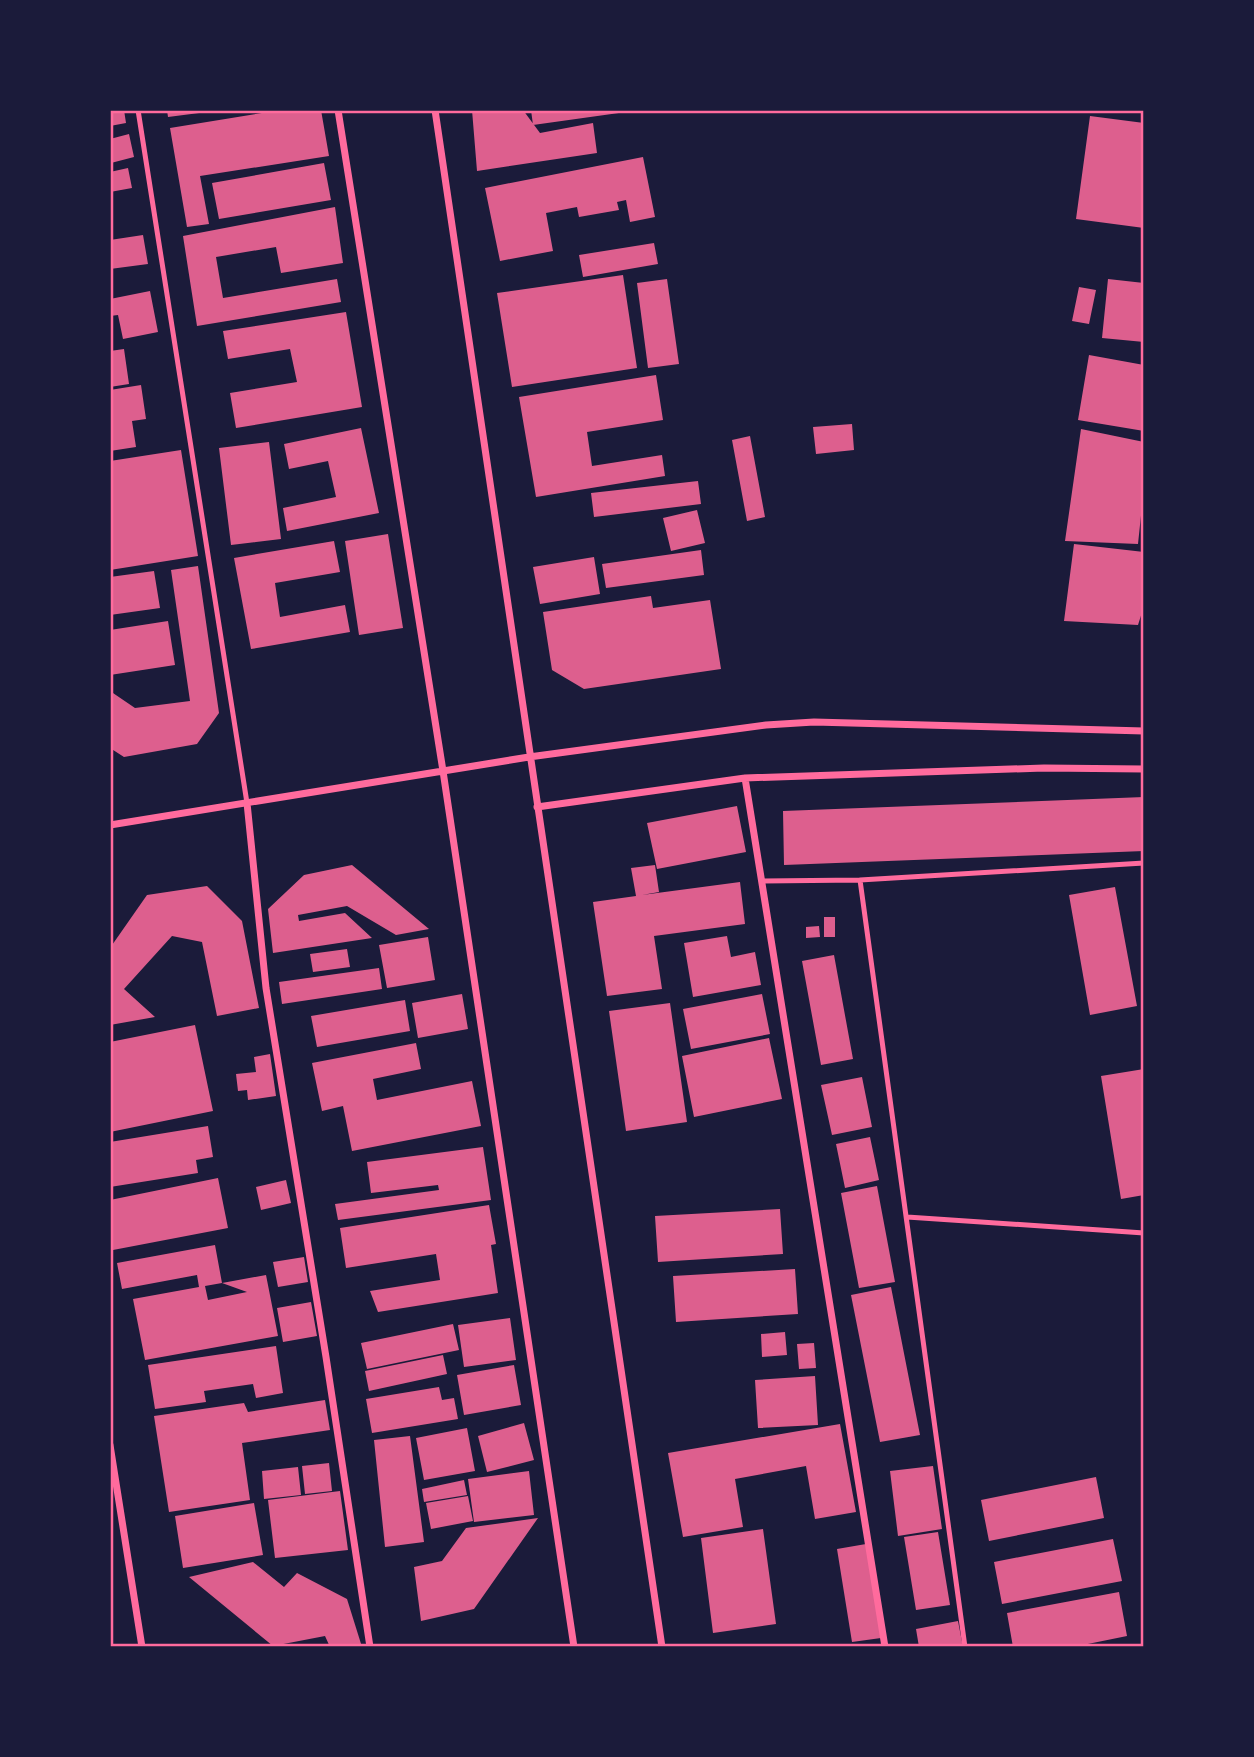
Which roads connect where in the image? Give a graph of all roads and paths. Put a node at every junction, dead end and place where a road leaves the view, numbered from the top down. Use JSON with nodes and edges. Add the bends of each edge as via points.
{"nodes":[{"id":1,"x":138,"y":110,"type":"edge"},
{"id":2,"x":338,"y":110,"type":"edge"},
{"id":3,"x":435,"y":110,"type":"edge"},
{"id":4,"x":1144,"y":731,"type":"edge"},
{"id":5,"x":529,"y":757,"type":"junction"},
{"id":6,"x":1144,"y":769,"type":"edge"},
{"id":7,"x":443,"y":771,"type":"junction"},
{"id":8,"x":745,"y":778,"type":"junction"},
{"id":9,"x":247,"y":803,"type":"junction"},
{"id":10,"x":537,"y":807,"type":"junction"},
{"id":11,"x":110,"y":825,"type":"edge"},
{"id":12,"x":1144,"y":863,"type":"edge"},
{"id":13,"x":860,"y":880,"type":"junction"},
{"id":14,"x":763,"y":881,"type":"junction"},
{"id":15,"x":907,"y":1217,"type":"junction"},
{"id":16,"x":1144,"y":1233,"type":"edge"},
{"id":17,"x":110,"y":1445,"type":"edge"},
{"id":18,"x":142,"y":1647,"type":"edge"},
{"id":19,"x":370,"y":1647,"type":"edge"},
{"id":20,"x":574,"y":1647,"type":"edge"},
{"id":21,"x":662,"y":1647,"type":"edge"},
{"id":22,"x":885,"y":1647,"type":"edge"},
{"id":23,"x":965,"y":1647,"type":"edge"}],
"edges":[{"from":1,"to":9,"type":"lane"},
{"from":2,"to":7,"type":"street"},
{"from":3,"to":5,"type":"street"},
{"from":4,"to":5,"type":"street","via":[[814,722]]},
{"from":5,"to":7,"type":"street"},
{"from":5,"to":10,"type":"street"},
{"from":6,"to":8,"type":"street"},
{"from":7,"to":9,"type":"street"},
{"from":7,"to":20,"type":"street"},
{"from":8,"to":10,"type":"street"},
{"from":8,"to":14,"type":"street"},
{"from":9,"to":11,"type":"street"},
{"from":9,"to":19,"type":"street","via":[[266,988]]},
{"from":10,"to":21,"type":"street"},
{"from":12,"to":13,"type":"lane"},
{"from":13,"to":14,"type":"lane"},
{"from":13,"to":15,"type":"lane"},
{"from":14,"to":22,"type":"street"},
{"from":15,"to":16,"type":"lane"},
{"from":15,"to":23,"type":"lane"},
{"from":17,"to":18,"type":"street"}]}
